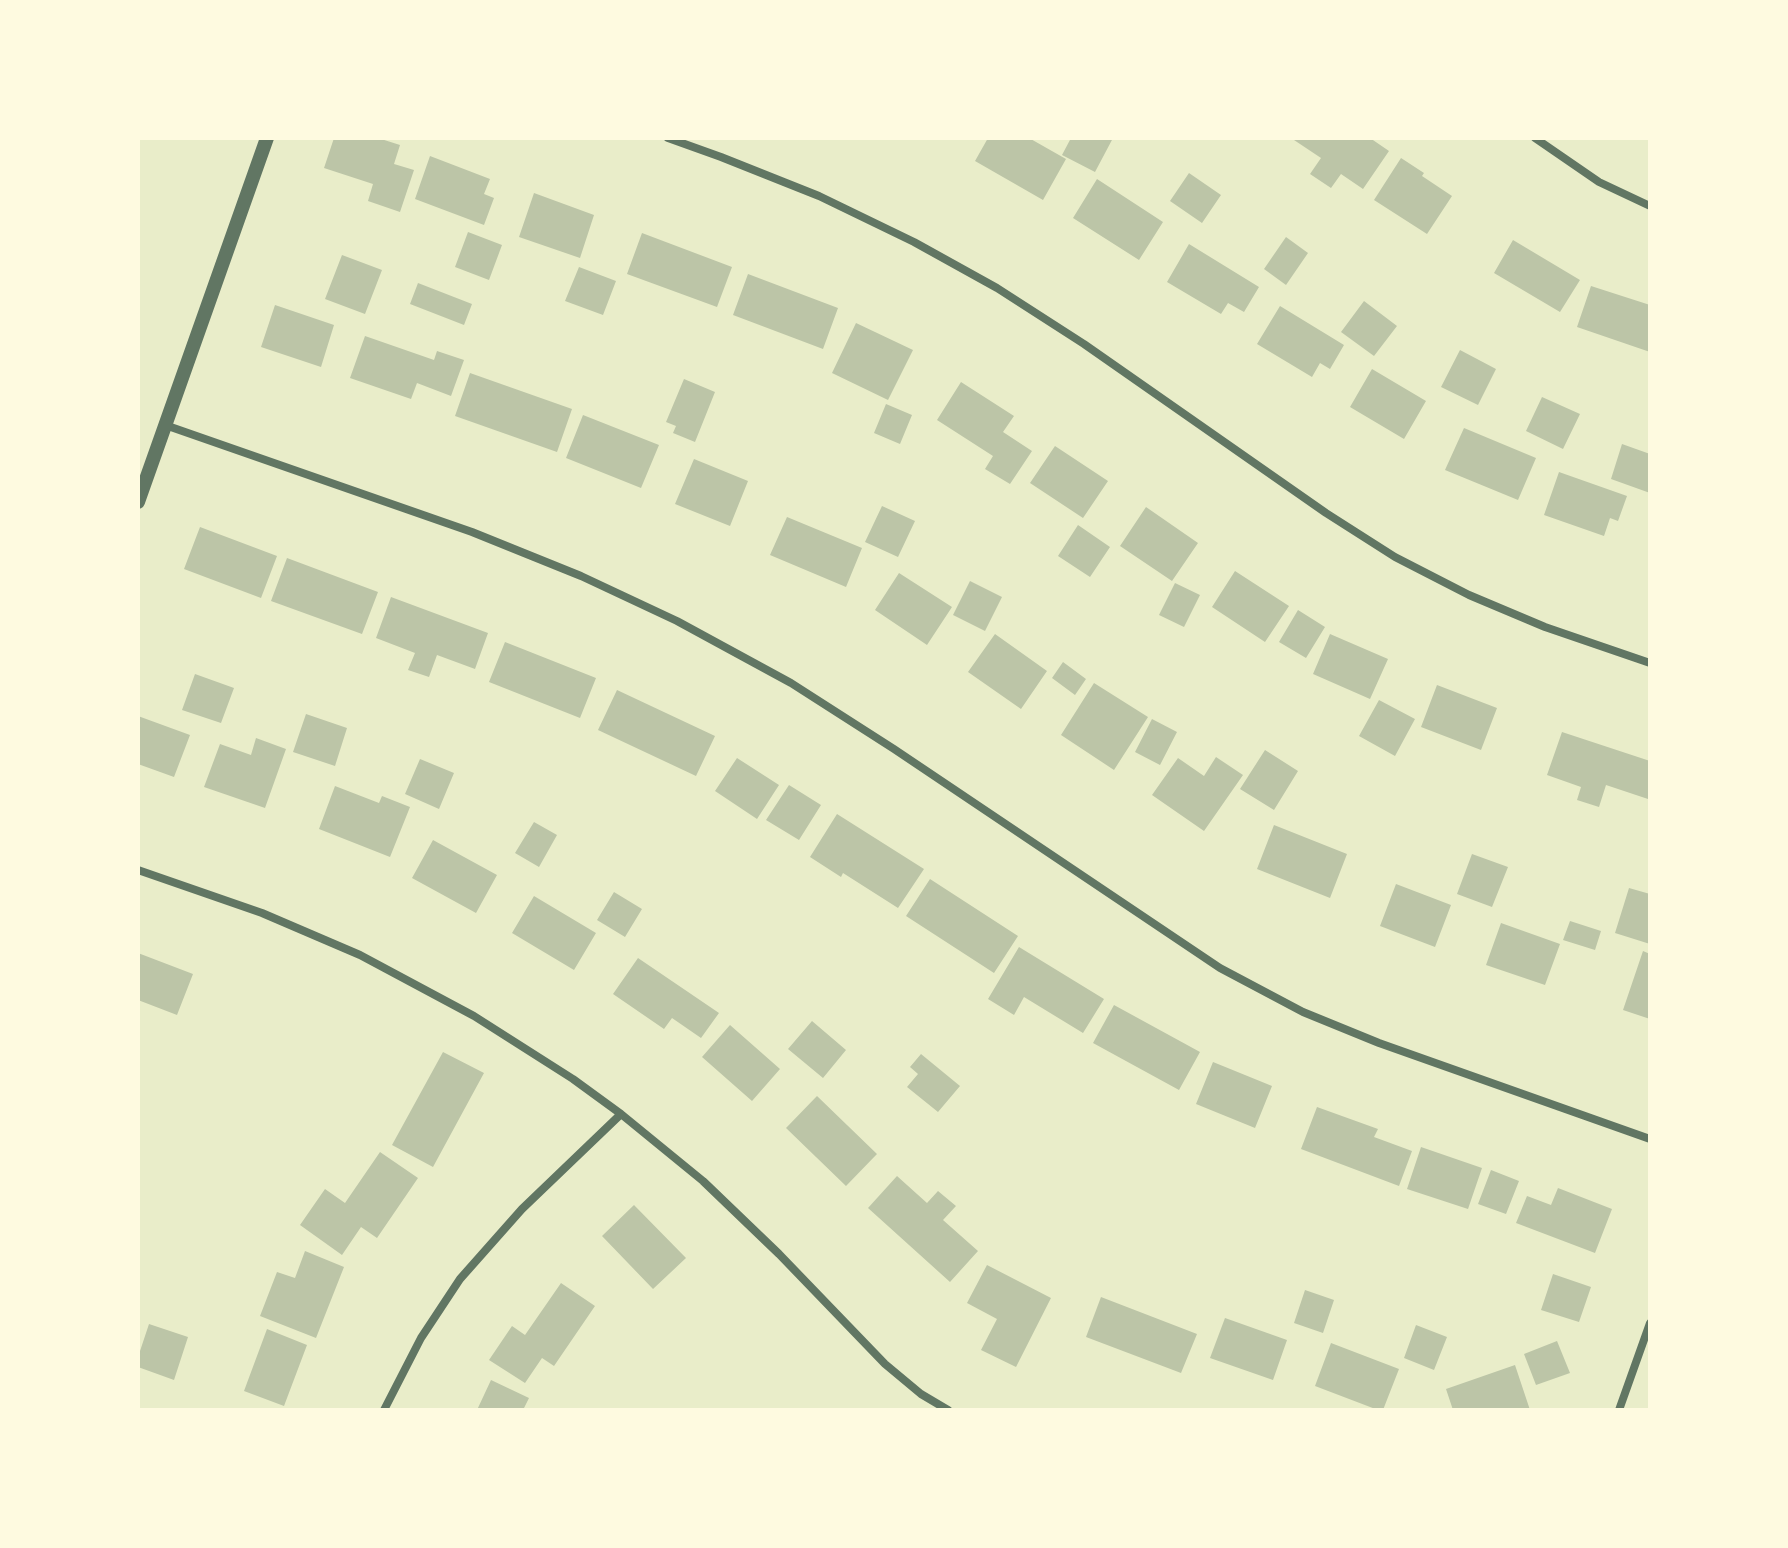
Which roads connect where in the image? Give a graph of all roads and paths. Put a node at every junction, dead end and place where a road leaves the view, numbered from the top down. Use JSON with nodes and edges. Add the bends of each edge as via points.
{"nodes":[{"id":1,"x":267,"y":138,"type":"edge"},
{"id":2,"x":668,"y":138,"type":"edge"},
{"id":3,"x":1535,"y":138,"type":"edge"},
{"id":4,"x":1650,"y":206,"type":"edge"},
{"id":5,"x":165,"y":425,"type":"junction"},
{"id":6,"x":138,"y":502,"type":"edge"},
{"id":7,"x":1650,"y":663,"type":"edge"},
{"id":8,"x":138,"y":870,"type":"edge"},
{"id":9,"x":621,"y":1114,"type":"junction"},
{"id":10,"x":1650,"y":1139,"type":"edge"},
{"id":11,"x":1650,"y":1323,"type":"edge"},
{"id":12,"x":384,"y":1410,"type":"edge"},
{"id":13,"x":948,"y":1410,"type":"edge"},
{"id":14,"x":1619,"y":1410,"type":"edge"}],
"edges":[{"from":1,"to":5,"type":"street"},
{"from":2,"to":7,"type":"street","via":[[819,196],[997,288],[1395,557],[1545,627]]},
{"from":3,"to":4,"type":"street","via":[[1599,182]]},
{"from":5,"to":6,"type":"street"},
{"from":5,"to":10,"type":"street","via":[[472,532],[677,621],[791,683],[1151,923],[1303,1012]]},
{"from":8,"to":9,"type":"street","via":[[262,913],[360,955],[474,1016]]},
{"from":9,"to":12,"type":"street","via":[[522,1209],[460,1279],[421,1338]]},
{"from":9,"to":13,"type":"street","via":[[703,1181],[885,1364]]},
{"from":11,"to":14,"type":"street"}]}
